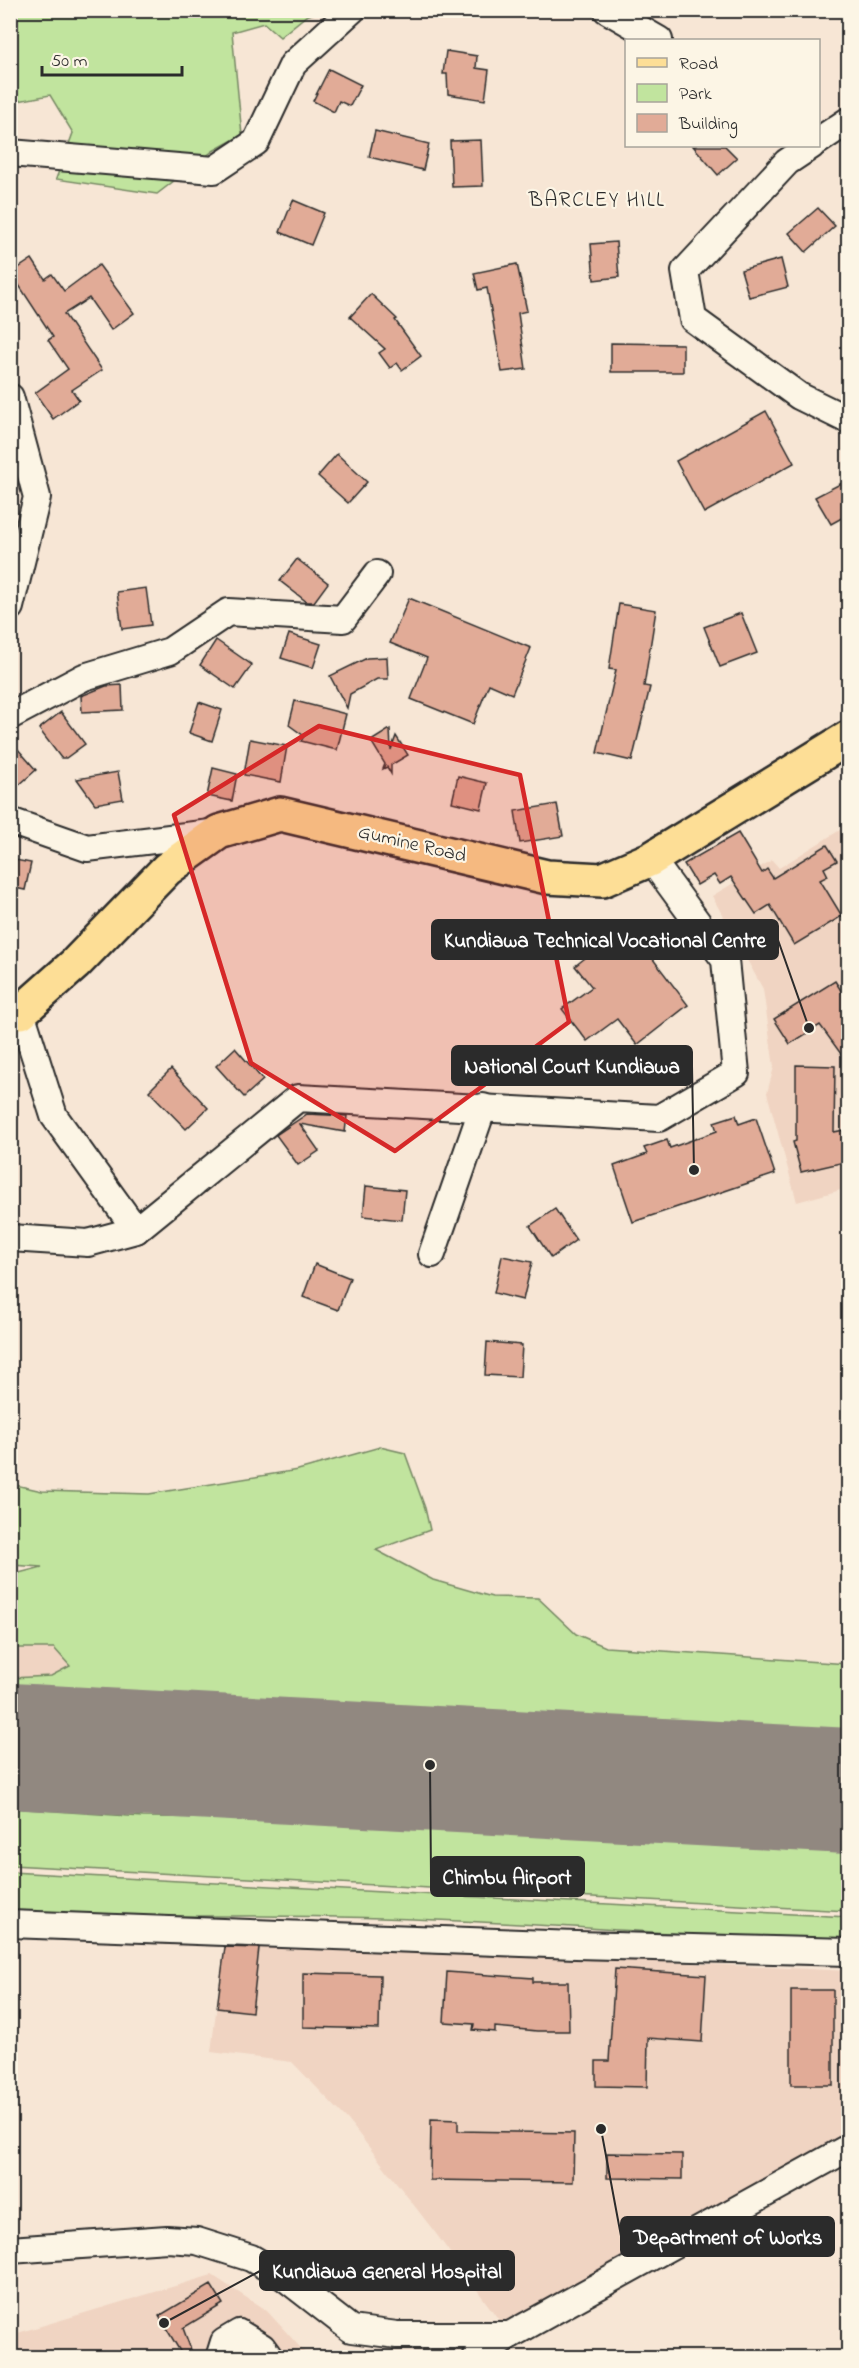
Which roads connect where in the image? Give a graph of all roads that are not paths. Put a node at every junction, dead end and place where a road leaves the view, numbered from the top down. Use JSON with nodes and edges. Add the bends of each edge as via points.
{"nodes":[{"id":1,"x":352,"y":10,"type":"edge"},
{"id":2,"x":607,"y":10,"type":"edge"},
{"id":3,"x":657,"y":39,"type":"edge"},
{"id":4,"x":849,"y":121,"type":"edge"},
{"id":5,"x":820,"y":140,"type":"edge"},
{"id":6,"x":808,"y":147,"type":"edge"},
{"id":7,"x":10,"y":153,"type":"edge"},
{"id":8,"x":780,"y":154,"type":"edge"},
{"id":9,"x":10,"y":398,"type":"edge"},
{"id":10,"x":849,"y":420,"type":"edge"},
{"id":11,"x":377,"y":574,"type":"dead end"},
{"id":12,"x":10,"y":607,"type":"edge"},
{"id":13,"x":10,"y":716,"type":"edge"},
{"id":14,"x":849,"y":738,"type":"edge"},
{"id":15,"x":10,"y":821,"type":"edge"},
{"id":16,"x":219,"y":832,"type":"junction"},
{"id":17,"x":651,"y":859,"type":"junction"},
{"id":18,"x":16,"y":1011,"type":"edge"},
{"id":19,"x":483,"y":1107,"type":"junction"},
{"id":20,"x":136,"y":1230,"type":"junction"},
{"id":21,"x":10,"y":1238,"type":"edge"},
{"id":22,"x":432,"y":1254,"type":"dead end"},
{"id":23,"x":10,"y":1924,"type":"edge"},
{"id":24,"x":849,"y":1952,"type":"edge"},
{"id":25,"x":849,"y":2148,"type":"edge"},
{"id":26,"x":10,"y":2250,"type":"edge"},
{"id":27,"x":510,"y":2335,"type":"junction"},
{"id":28,"x":219,"y":2358,"type":"edge"},
{"id":29,"x":270,"y":2358,"type":"edge"},
{"id":30,"x":475,"y":2358,"type":"edge"}],
"edges":[{"from":1,"to":7,"type":"street","via":[[293,64],[256,142],[214,170]]},
{"from":2,"to":3,"type":"street"},
{"from":4,"to":5,"type":"street"},
{"from":6,"to":8,"type":"street"},
{"from":8,"to":10,"type":"street","via":[[686,271],[693,319],[799,396]]},
{"from":9,"to":12,"type":"street","via":[[37,497]]},
{"from":11,"to":13,"type":"street","via":[[343,619],[228,612],[170,651],[84,677]]},
{"from":14,"to":17,"type":"main road","name":"Gumine Road"},
{"from":15,"to":16,"type":"street","via":[[87,848]]},
{"from":16,"to":17,"type":"main road","name":"Gumine Road","via":[[280,814],[547,877],[602,880]]},
{"from":16,"to":18,"type":"main road","name":"Gumine Road","via":[[167,869],[75,964]]},
{"from":17,"to":19,"type":"street","via":[[725,960],[736,1073],[659,1118]]},
{"from":18,"to":20,"type":"street","via":[[54,1116]]},
{"from":19,"to":20,"type":"street","via":[[298,1098]]},
{"from":19,"to":22,"type":"street"},
{"from":20,"to":21,"type":"street","via":[[88,1243]]},
{"from":23,"to":24,"type":"street"},
{"from":25,"to":27,"type":"street"},
{"from":26,"to":27,"type":"street","via":[[167,2239],[197,2241],[251,2258],[276,2272],[351,2329],[397,2335]]},
{"from":27,"to":30,"type":"street"},
{"from":28,"to":29,"type":"street","via":[[225,2342],[239,2333],[262,2347]]}]}
